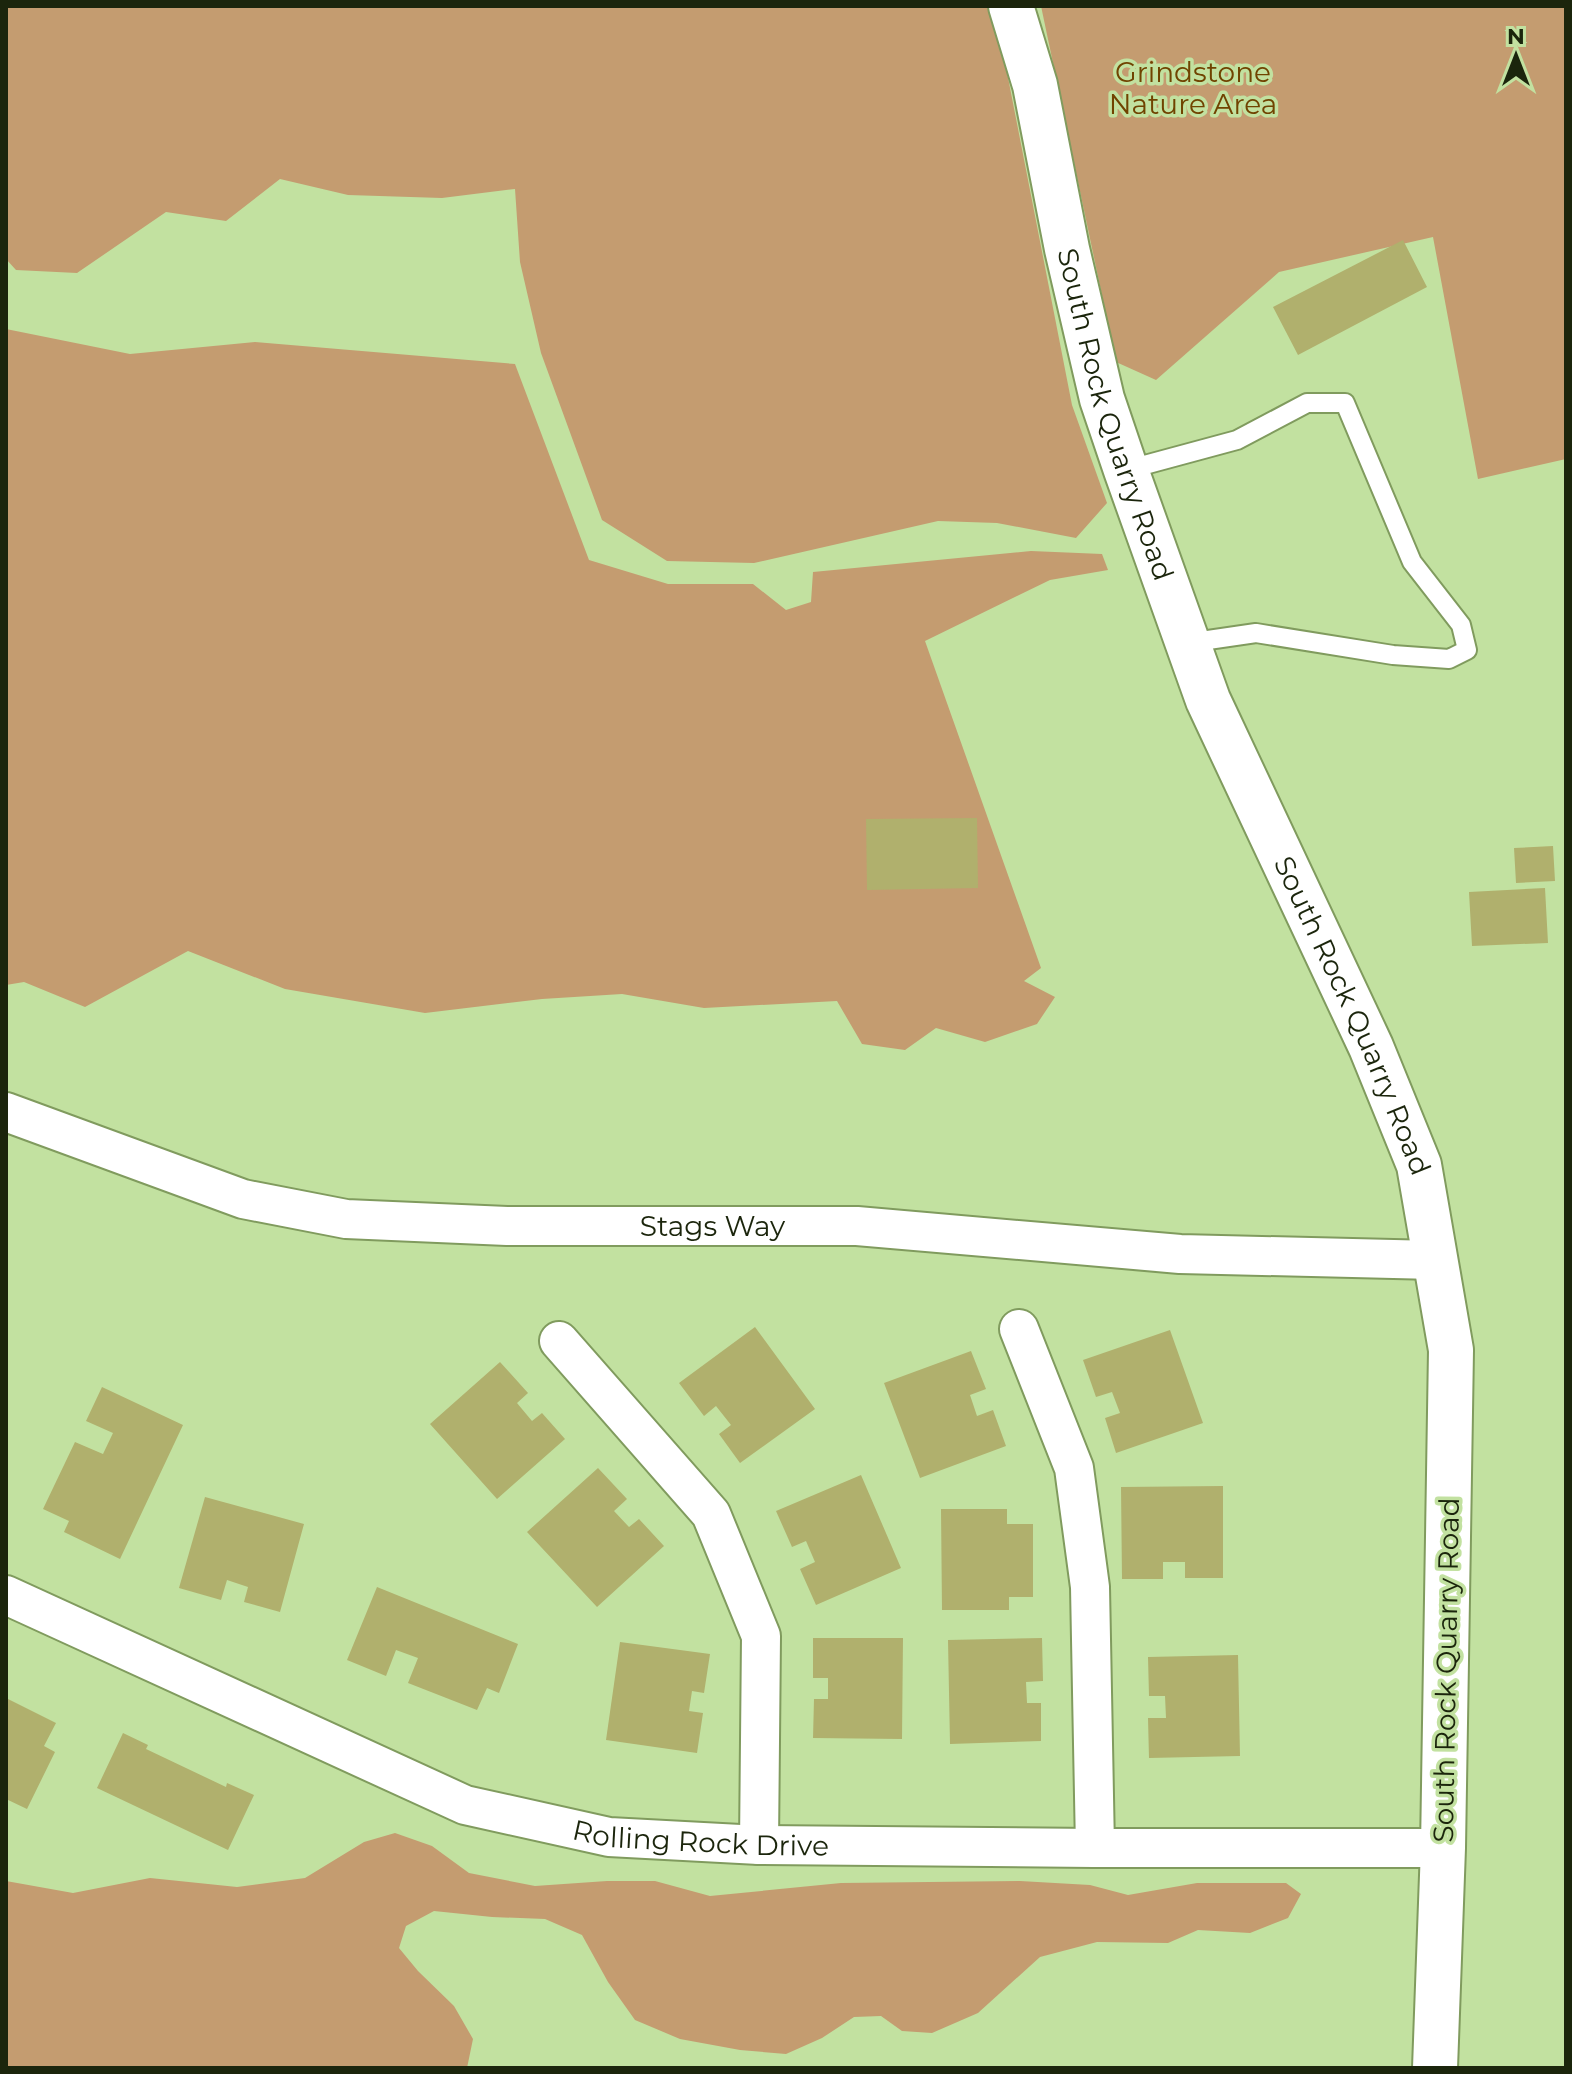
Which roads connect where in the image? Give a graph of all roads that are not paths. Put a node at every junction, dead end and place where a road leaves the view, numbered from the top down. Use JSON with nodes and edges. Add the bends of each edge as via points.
{"nodes":[{"id":1,"x":1011,"y":6,"type":"edge"},
{"id":2,"x":1126,"y":470,"type":"junction"},
{"id":3,"x":1189,"y":647,"type":"junction"},
{"id":4,"x":6,"y":1112,"type":"edge"},
{"id":5,"x":1435,"y":1260,"type":"junction"},
{"id":6,"x":1019,"y":1329,"type":"dead end"},
{"id":7,"x":559,"y":1341,"type":"dead end"},
{"id":8,"x":6,"y":1595,"type":"edge"},
{"id":9,"x":759,"y":1845,"type":"junction"},
{"id":10,"x":1095,"y":1848,"type":"junction"},
{"id":11,"x":1443,"y":1848,"type":"junction"},
{"id":12,"x":1435,"y":2068,"type":"edge"}],
"edges":[{"from":1,"to":2,"type":"street","name":"South Rock Quarry Road","via":[[1035,85],[1102,399]]},
{"from":2,"to":3,"type":"street","name":"South Rock Quarry Road"},
{"from":2,"to":3,"type":"lane","via":[[1237,440],[1307,403],[1345,403],[1412,562],[1461,625],[1467,650],[1449,659],[1393,655],[1256,633]]},
{"from":3,"to":5,"type":"street","name":"South Rock Quarry Road","via":[[1208,700],[1371,1047],[1413,1150]]},
{"from":4,"to":5,"type":"street","name":"Stags Way","via":[[243,1199],[346,1219],[507,1226],[857,1226],[1180,1254]]},
{"from":5,"to":11,"type":"street","name":"South Rock Quarry Road","via":[[1451,1350]]},
{"from":6,"to":10,"type":"street","via":[[1074,1468],[1090,1587]]},
{"from":7,"to":9,"type":"street","via":[[711,1514],[761,1636]]},
{"from":8,"to":9,"type":"street","name":"Rolling Rock Drive","via":[[465,1805],[609,1837]]},
{"from":9,"to":10,"type":"street","name":"Rolling Rock Drive"},
{"from":10,"to":11,"type":"street","name":"Rolling Rock Drive"},
{"from":11,"to":12,"type":"street","name":"South Rock Quarry Road"}]}
